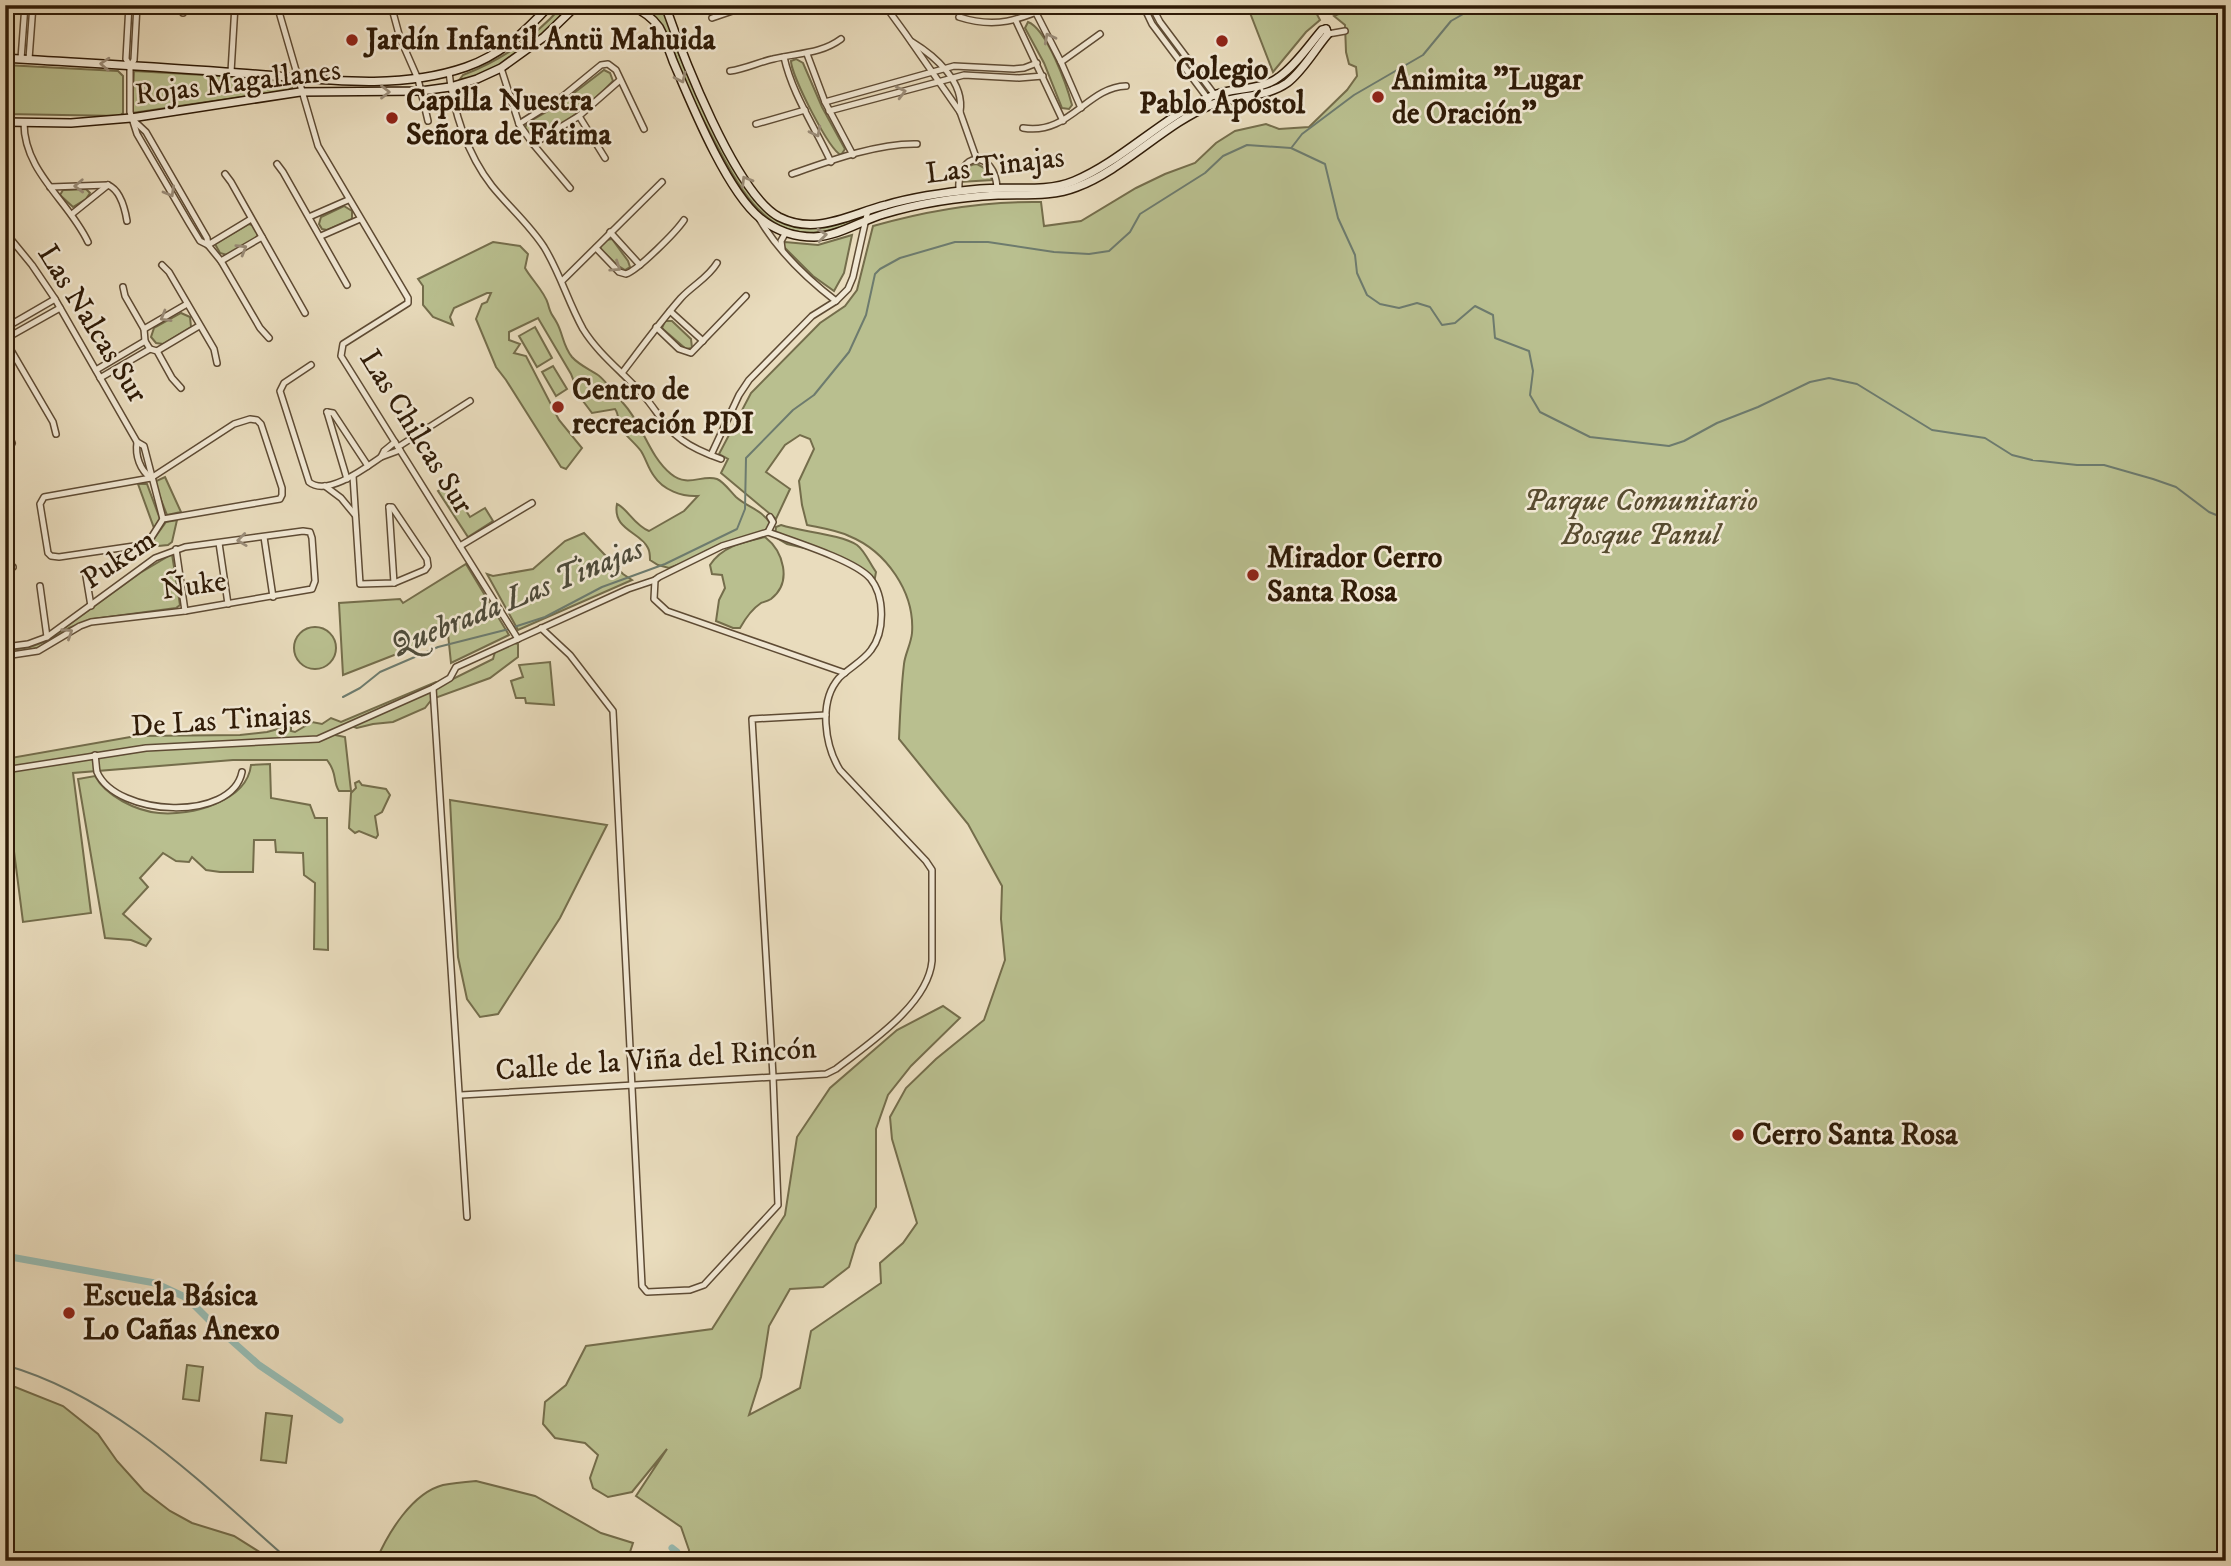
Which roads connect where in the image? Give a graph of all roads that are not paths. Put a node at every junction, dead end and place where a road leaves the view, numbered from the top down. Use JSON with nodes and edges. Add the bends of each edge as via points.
{"nodes":[{"id":1,"x":25,"y":5,"type":"edge"},
{"id":2,"x":33,"y":5,"type":"edge"},
{"id":3,"x":129,"y":5,"type":"edge"},
{"id":4,"x":137,"y":5,"type":"edge"},
{"id":5,"x":183,"y":5,"type":"edge"},
{"id":6,"x":235,"y":5,"type":"edge"},
{"id":7,"x":276,"y":5,"type":"edge"},
{"id":8,"x":391,"y":5,"type":"edge"},
{"id":9,"x":550,"y":5,"type":"edge"},
{"id":10,"x":588,"y":5,"type":"edge"},
{"id":11,"x":630,"y":5,"type":"edge"},
{"id":12,"x":655,"y":5,"type":"edge"},
{"id":13,"x":665,"y":5,"type":"edge"},
{"id":14,"x":750,"y":5,"type":"edge"},
{"id":15,"x":882,"y":5,"type":"edge"},
{"id":16,"x":1053,"y":5,"type":"edge"},
{"id":17,"x":1143,"y":5,"type":"edge"},
{"id":18,"x":1151,"y":5,"type":"edge"},
{"id":19,"x":574,"y":7,"type":"edge"},
{"id":20,"x":889,"y":8,"type":"edge"},
{"id":21,"x":640,"y":10,"type":"junction"},
{"id":22,"x":183,"y":13,"type":"dead end"},
{"id":23,"x":1035,"y":13,"type":"junction"},
{"id":24,"x":959,"y":17,"type":"dead end"},
{"id":25,"x":712,"y":18,"type":"dead end"},
{"id":26,"x":1016,"y":21,"type":"junction"},
{"id":27,"x":1345,"y":31,"type":"dead end"},
{"id":28,"x":1100,"y":34,"type":"dead end"},
{"id":29,"x":1328,"y":34,"type":"joint"},
{"id":30,"x":841,"y":39,"type":"dead end"},
{"id":31,"x":909,"y":40,"type":"junction"},
{"id":32,"x":807,"y":54,"type":"junction"},
{"id":33,"x":784,"y":57,"type":"junction"},
{"id":34,"x":5,"y":58,"type":"edge"},
{"id":35,"x":25,"y":59,"type":"junction"},
{"id":36,"x":1061,"y":62,"type":"junction"},
{"id":37,"x":1037,"y":63,"type":"junction"},
{"id":38,"x":130,"y":66,"type":"junction"},
{"id":39,"x":502,"y":68,"type":"junction"},
{"id":40,"x":945,"y":70,"type":"junction"},
{"id":41,"x":730,"y":71,"type":"dead end"},
{"id":42,"x":231,"y":72,"type":"junction"},
{"id":43,"x":449,"y":72,"type":"junction"},
{"id":44,"x":932,"y":74,"type":"junction"},
{"id":45,"x":296,"y":76,"type":"junction"},
{"id":46,"x":1043,"y":76,"type":"junction"},
{"id":47,"x":418,"y":79,"type":"junction"},
{"id":48,"x":620,"y":80,"type":"junction"},
{"id":49,"x":953,"y":80,"type":"junction"},
{"id":50,"x":939,"y":83,"type":"junction"},
{"id":51,"x":1126,"y":86,"type":"dead end"},
{"id":52,"x":450,"y":87,"type":"junction"},
{"id":53,"x":421,"y":91,"type":"junction"},
{"id":54,"x":300,"y":92,"type":"junction"},
{"id":55,"x":1213,"y":100,"type":"junction"},
{"id":56,"x":825,"y":102,"type":"junction"},
{"id":57,"x":1081,"y":108,"type":"junction"},
{"id":58,"x":805,"y":110,"type":"junction"},
{"id":59,"x":829,"y":111,"type":"junction"},
{"id":60,"x":960,"y":112,"type":"junction"},
{"id":61,"x":579,"y":116,"type":"junction"},
{"id":62,"x":131,"y":118,"type":"junction"},
{"id":63,"x":428,"y":121,"type":"dead end"},
{"id":64,"x":1063,"y":121,"type":"junction"},
{"id":65,"x":5,"y":122,"type":"edge"},
{"id":66,"x":24,"y":123,"type":"junction"},
{"id":67,"x":519,"y":124,"type":"junction"},
{"id":68,"x":756,"y":124,"type":"dead end"},
{"id":69,"x":1023,"y":128,"type":"dead end"},
{"id":70,"x":644,"y":129,"type":"dead end"},
{"id":71,"x":533,"y":144,"type":"junction"},
{"id":72,"x":917,"y":144,"type":"dead end"},
{"id":73,"x":853,"y":155,"type":"junction"},
{"id":74,"x":605,"y":158,"type":"dead end"},
{"id":75,"x":977,"y":160,"type":"junction"},
{"id":76,"x":831,"y":162,"type":"junction"},
{"id":77,"x":277,"y":164,"type":"dead end"},
{"id":78,"x":225,"y":174,"type":"dead end"},
{"id":79,"x":792,"y":174,"type":"dead end"},
{"id":80,"x":662,"y":183,"type":"dead end"},
{"id":81,"x":108,"y":185,"type":"junction"},
{"id":82,"x":50,"y":187,"type":"junction"},
{"id":83,"x":570,"y":188,"type":"dead end"},
{"id":84,"x":997,"y":188,"type":"junction"},
{"id":85,"x":959,"y":191,"type":"junction"},
{"id":86,"x":348,"y":200,"type":"junction"},
{"id":87,"x":868,"y":210,"type":"junction"},
{"id":88,"x":72,"y":214,"type":"junction"},
{"id":89,"x":757,"y":215,"type":"junction"},
{"id":90,"x":309,"y":217,"type":"junction"},
{"id":91,"x":251,"y":219,"type":"junction"},
{"id":92,"x":360,"y":219,"type":"junction"},
{"id":93,"x":684,"y":220,"type":"dead end"},
{"id":94,"x":867,"y":220,"type":"junction"},
{"id":95,"x":127,"y":221,"type":"dead end"},
{"id":96,"x":5,"y":232,"type":"edge"},
{"id":97,"x":610,"y":232,"type":"junction"},
{"id":98,"x":786,"y":232,"type":"junction"},
{"id":99,"x":321,"y":236,"type":"junction"},
{"id":100,"x":262,"y":237,"type":"junction"},
{"id":101,"x":88,"y":242,"type":"dead end"},
{"id":102,"x":208,"y":245,"type":"junction"},
{"id":103,"x":596,"y":248,"type":"junction"},
{"id":104,"x":783,"y":252,"type":"junction"},
{"id":105,"x":221,"y":261,"type":"junction"},
{"id":106,"x":717,"y":263,"type":"dead end"},
{"id":107,"x":162,"y":265,"type":"dead end"},
{"id":108,"x":640,"y":265,"type":"junction"},
{"id":109,"x":562,"y":281,"type":"junction"},
{"id":110,"x":348,"y":285,"type":"dead end"},
{"id":111,"x":123,"y":287,"type":"dead end"},
{"id":112,"x":746,"y":296,"type":"dead end"},
{"id":113,"x":55,"y":299,"type":"junction"},
{"id":114,"x":836,"y":301,"type":"junction"},
{"id":115,"x":187,"y":304,"type":"junction"},
{"id":116,"x":60,"y":308,"type":"junction"},
{"id":117,"x":670,"y":310,"type":"junction"},
{"id":118,"x":306,"y":313,"type":"dead end"},
{"id":119,"x":200,"y":326,"type":"junction"},
{"id":120,"x":656,"y":327,"type":"junction"},
{"id":121,"x":5,"y":328,"type":"edge"},
{"id":122,"x":144,"y":329,"type":"junction"},
{"id":123,"x":268,"y":338,"type":"dead end"},
{"id":124,"x":5,"y":340,"type":"edge"},
{"id":125,"x":145,"y":341,"type":"junction"},
{"id":126,"x":703,"y":341,"type":"junction"},
{"id":127,"x":154,"y":350,"type":"junction"},
{"id":128,"x":8,"y":352,"type":"edge"},
{"id":129,"x":217,"y":363,"type":"dead end"},
{"id":130,"x":311,"y":365,"type":"dead end"},
{"id":131,"x":96,"y":370,"type":"junction"},
{"id":132,"x":622,"y":373,"type":"junction"},
{"id":133,"x":100,"y":378,"type":"junction"},
{"id":134,"x":181,"y":388,"type":"dead end"},
{"id":135,"x":470,"y":401,"type":"dead end"},
{"id":136,"x":5,"y":426,"type":"edge"},
{"id":137,"x":56,"y":434,"type":"dead end"},
{"id":138,"x":12,"y":443,"type":"dead end"},
{"id":139,"x":398,"y":446,"type":"junction"},
{"id":140,"x":711,"y":455,"type":"junction"},
{"id":141,"x":721,"y":458,"type":"dead end"},
{"id":142,"x":368,"y":466,"type":"junction"},
{"id":143,"x":350,"y":477,"type":"junction"},
{"id":144,"x":151,"y":478,"type":"junction"},
{"id":145,"x":325,"y":486,"type":"junction"},
{"id":146,"x":532,"y":503,"type":"dead end"},
{"id":147,"x":356,"y":516,"type":"junction"},
{"id":148,"x":770,"y":517,"type":"dead end"},
{"id":149,"x":163,"y":519,"type":"junction"},
{"id":150,"x":768,"y":532,"type":"junction"},
{"id":151,"x":264,"y":537,"type":"junction"},
{"id":152,"x":219,"y":543,"type":"junction"},
{"id":153,"x":460,"y":546,"type":"junction"},
{"id":154,"x":176,"y":549,"type":"junction"},
{"id":155,"x":13,"y":566,"type":"dead end"},
{"id":156,"x":5,"y":568,"type":"edge"},
{"id":157,"x":86,"y":576,"type":"dead end"},
{"id":158,"x":655,"y":580,"type":"junction"},
{"id":159,"x":394,"y":583,"type":"junction"},
{"id":160,"x":40,"y":586,"type":"dead end"},
{"id":161,"x":312,"y":589,"type":"joint"},
{"id":162,"x":273,"y":597,"type":"junction"},
{"id":163,"x":228,"y":604,"type":"junction"},
{"id":164,"x":91,"y":606,"type":"junction"},
{"id":165,"x":185,"y":611,"type":"junction"},
{"id":166,"x":541,"y":628,"type":"junction"},
{"id":167,"x":47,"y":636,"type":"junction"},
{"id":168,"x":518,"y":639,"type":"junction"},
{"id":169,"x":5,"y":647,"type":"edge"},
{"id":170,"x":5,"y":656,"type":"edge"},
{"id":171,"x":845,"y":673,"type":"junction"},
{"id":172,"x":433,"y":688,"type":"junction"},
{"id":173,"x":826,"y":715,"type":"junction"},
{"id":174,"x":95,"y":755,"type":"junction"},
{"id":175,"x":5,"y":770,"type":"edge"},
{"id":176,"x":242,"y":772,"type":"dead end"},
{"id":177,"x":773,"y":1076,"type":"junction"},
{"id":178,"x":631,"y":1085,"type":"junction"},
{"id":179,"x":461,"y":1095,"type":"junction"},
{"id":180,"x":467,"y":1217,"type":"dead end"}],
"edges":[{"from":1,"to":35,"type":"street"},
{"from":2,"to":35,"type":"street"},
{"from":3,"to":38,"type":"street","via":[[126,59]]},
{"from":4,"to":38,"type":"street"},
{"from":5,"to":22,"type":"street"},
{"from":6,"to":42,"type":"street"},
{"from":7,"to":45,"type":"street","name":"Las Chilcas Sur"},
{"from":8,"to":47,"type":"street"},
{"from":9,"to":43,"type":"street","name":"Rojas Magallanes","via":[[507,46]]},
{"from":10,"to":19,"type":"street"},
{"from":11,"to":21,"type":"street"},
{"from":12,"to":21,"type":"street"},
{"from":87,"to":13,"type":"street","name":"Las Tinajas","one_way":true,"via":[[809,225],[787,221],[762,204],[712,119]]},
{"from":14,"to":25,"type":"street"},
{"from":15,"to":20,"type":"street"},
{"from":16,"to":23,"type":"street"},
{"from":17,"to":55,"type":"street","via":[[1152,24]]},
{"from":18,"to":55,"type":"street"},
{"from":19,"to":39,"type":"street","name":"Rojas Magallanes"},
{"from":20,"to":31,"type":"street"},
{"from":21,"to":89,"type":"street","one_way":true,"via":[[659,28],[709,139]]},
{"from":23,"to":26,"type":"street"},
{"from":36,"to":23,"type":"street","one_way":true},
{"from":24,"to":26,"type":"street","via":[[986,23]]},
{"from":26,"to":37,"type":"street"},
{"from":27,"to":29,"type":"street"},
{"from":28,"to":36,"type":"street"},
{"from":29,"to":55,"type":"street","name":"Las Tinajas","via":[[1322,30],[1275,80]]},
{"from":30,"to":32,"type":"street"},
{"from":31,"to":40,"type":"street","via":[[929,52]]},
{"from":31,"to":44,"type":"street"},
{"from":32,"to":33,"type":"street"},
{"from":32,"to":56,"type":"street"},
{"from":33,"to":41,"type":"street"},
{"from":33,"to":58,"type":"street"},
{"from":34,"to":35,"type":"street","name":"Rojas Magallanes"},
{"from":38,"to":35,"type":"street","name":"Rojas Magallanes","one_way":true},
{"from":36,"to":57,"type":"street"},
{"from":37,"to":40,"type":"street","via":[[1024,68],[954,66]]},
{"from":37,"to":46,"type":"street"},
{"from":38,"to":42,"type":"street","name":"Rojas Magallanes"},
{"from":38,"to":62,"type":"street"},
{"from":39,"to":52,"type":"street","name":"Rojas Magallanes"},
{"from":39,"to":67,"type":"street"},
{"from":40,"to":44,"type":"street"},
{"from":40,"to":49,"type":"street"},
{"from":42,"to":45,"type":"street","name":"Rojas Magallanes"},
{"from":43,"to":47,"type":"street","name":"Rojas Magallanes"},
{"from":43,"to":52,"type":"street"},
{"from":44,"to":50,"type":"street"},
{"from":44,"to":56,"type":"street"},
{"from":45,"to":47,"type":"street","name":"Rojas Magallanes"},
{"from":45,"to":54,"type":"street","name":"Las Chilcas Sur"},
{"from":46,"to":49,"type":"street","via":[[964,75]]},
{"from":46,"to":64,"type":"street"},
{"from":47,"to":53,"type":"street"},
{"from":48,"to":61,"type":"street"},
{"from":48,"to":67,"type":"street","via":[[612,66],[601,65]]},
{"from":48,"to":70,"type":"street"},
{"from":49,"to":50,"type":"street"},
{"from":49,"to":60,"type":"street"},
{"from":59,"to":50,"type":"street","one_way":true},
{"from":50,"to":60,"type":"street"},
{"from":51,"to":57,"type":"street"},
{"from":52,"to":53,"type":"street","name":"Rojas Magallanes"},
{"from":52,"to":109,"type":"street","via":[[462,130],[482,171],[535,234]]},
{"from":54,"to":53,"type":"street","name":"Rojas Magallanes","one_way":true},
{"from":53,"to":63,"type":"street"},
{"from":54,"to":62,"type":"street","name":"Rojas Magallanes"},
{"from":54,"to":86,"type":"street","name":"Las Chilcas Sur","via":[[318,146]]},
{"from":55,"to":84,"type":"street","name":"Las Tinajas","via":[[1073,181]]},
{"from":55,"to":94,"type":"street","name":"Las Tinajas","via":[[1073,189],[959,199]]},
{"from":56,"to":59,"type":"street"},
{"from":57,"to":64,"type":"street"},
{"from":58,"to":68,"type":"street"},
{"from":58,"to":76,"type":"street","one_way":true},
{"from":59,"to":73,"type":"street"},
{"from":60,"to":75,"type":"street"},
{"from":61,"to":71,"type":"street"},
{"from":61,"to":74,"type":"street"},
{"from":62,"to":66,"type":"street","name":"Rojas Magallanes"},
{"from":62,"to":102,"type":"street","via":[[189,223]]},
{"from":64,"to":69,"type":"street","via":[[1043,129]]},
{"from":65,"to":66,"type":"street","name":"Rojas Magallanes"},
{"from":66,"to":82,"type":"street","via":[[34,165]]},
{"from":67,"to":71,"type":"street"},
{"from":71,"to":83,"type":"street"},
{"from":72,"to":73,"type":"street"},
{"from":73,"to":76,"type":"street"},
{"from":75,"to":84,"type":"street","via":[[992,168]]},
{"from":75,"to":85,"type":"street","via":[[961,169]]},
{"from":76,"to":79,"type":"street"},
{"from":77,"to":90,"type":"street"},
{"from":78,"to":91,"type":"street"},
{"from":80,"to":97,"type":"street"},
{"from":81,"to":82,"type":"street","one_way":true},
{"from":81,"to":88,"type":"street"},
{"from":81,"to":95,"type":"street","via":[[114,188]]},
{"from":82,"to":88,"type":"street"},
{"from":84,"to":85,"type":"street","name":"Las Tinajas"},
{"from":85,"to":87,"type":"street","name":"Las Tinajas"},
{"from":86,"to":90,"type":"street"},
{"from":86,"to":92,"type":"street","name":"Las Chilcas Sur"},
{"from":87,"to":94,"type":"street"},
{"from":88,"to":101,"type":"street"},
{"from":89,"to":98,"type":"street"},
{"from":89,"to":104,"type":"street"},
{"from":90,"to":99,"type":"street"},
{"from":91,"to":100,"type":"street"},
{"from":91,"to":102,"type":"street"},
{"from":92,"to":99,"type":"street"},
{"from":92,"to":139,"type":"street","name":"Las Chilcas Sur","via":[[407,293],[408,303],[343,344],[340,354]]},
{"from":93,"to":108,"type":"street"},
{"from":98,"to":94,"type":"street","name":"Las Tinajas","one_way":true,"via":[[824,236]]},
{"from":94,"to":114,"type":"street","via":[[852,282]]},
{"from":96,"to":113,"type":"street","name":"Las Nalcas Sur"},
{"from":97,"to":103,"type":"street"},
{"from":97,"to":108,"type":"street"},
{"from":98,"to":104,"type":"street","via":[[781,241]]},
{"from":99,"to":110,"type":"street"},
{"from":105,"to":100,"type":"street","one_way":true},
{"from":100,"to":118,"type":"street"},
{"from":102,"to":105,"type":"street"},
{"from":103,"to":108,"type":"street","one_way":true,"via":[[619,272],[626,274]]},
{"from":103,"to":109,"type":"street"},
{"from":104,"to":114,"type":"street"},
{"from":105,"to":123,"type":"street"},
{"from":106,"to":117,"type":"street"},
{"from":107,"to":115,"type":"street"},
{"from":109,"to":132,"type":"street","via":[[586,333]]},
{"from":111,"to":122,"type":"street"},
{"from":112,"to":126,"type":"street"},
{"from":113,"to":116,"type":"street","name":"Las Nalcas Sur"},
{"from":113,"to":121,"type":"street"},
{"from":114,"to":140,"type":"street","via":[[812,316],[745,385]]},
{"from":115,"to":119,"type":"street"},
{"from":115,"to":122,"type":"street","one_way":true},
{"from":116,"to":124,"type":"street"},
{"from":116,"to":131,"type":"street","name":"Las Nalcas Sur"},
{"from":117,"to":120,"type":"street"},
{"from":117,"to":126,"type":"street"},
{"from":119,"to":127,"type":"street"},
{"from":119,"to":129,"type":"street"},
{"from":120,"to":126,"type":"street","via":[[686,353]]},
{"from":120,"to":132,"type":"street"},
{"from":122,"to":125,"type":"street"},
{"from":124,"to":128,"type":"street"},
{"from":125,"to":127,"type":"street"},
{"from":125,"to":131,"type":"street"},
{"from":127,"to":133,"type":"street"},
{"from":127,"to":134,"type":"street"},
{"from":128,"to":137,"type":"street"},
{"from":130,"to":145,"type":"street","via":[[284,383],[280,391],[309,482]]},
{"from":131,"to":133,"type":"street","name":"Las Nalcas Sur"},
{"from":132,"to":140,"type":"street","via":[[678,437]]},
{"from":133,"to":144,"type":"street","name":"Las Nalcas Sur","via":[[137,442],[141,468]]},
{"from":135,"to":139,"type":"street"},
{"from":136,"to":138,"type":"street"},
{"from":139,"to":142,"type":"street","via":[[384,451]]},
{"from":139,"to":153,"type":"street","name":"Las Chilcas Sur"},
{"from":140,"to":141,"type":"street"},
{"from":142,"to":143,"type":"street"},
{"from":142,"to":143,"type":"street","via":[[333,413],[327,412]]},
{"from":143,"to":145,"type":"street"},
{"from":143,"to":147,"type":"street"},
{"from":144,"to":149,"type":"street","name":"Las Nalcas Sur"},
{"from":144,"to":149,"type":"street","via":[[44,496],[40,504],[47,551],[59,557],[141,545]]},
{"from":144,"to":149,"type":"street","via":[[234,424],[253,419],[261,424],[282,488],[276,500]]},
{"from":145,"to":147,"type":"street"},
{"from":146,"to":153,"type":"street"},
{"from":147,"to":159,"type":"street","via":[[360,584]]},
{"from":148,"to":150,"type":"street","via":[[773,522]]},
{"from":150,"to":158,"type":"street","name":"De Las Tinajas","via":[[722,547]]},
{"from":150,"to":171,"type":"street","via":[[840,559],[870,579],[881,606],[879,634],[868,654]]},
{"from":151,"to":152,"type":"street","name":"Pukem","one_way":true},
{"from":151,"to":161,"type":"street","name":"Pukem","via":[[310,532]]},
{"from":151,"to":162,"type":"street"},
{"from":152,"to":154,"type":"street","name":"Pukem"},
{"from":152,"to":163,"type":"street"},
{"from":153,"to":168,"type":"street","name":"Las Chilcas Sur"},
{"from":154,"to":164,"type":"street","name":"Pukem","via":[[156,558]]},
{"from":154,"to":165,"type":"street"},
{"from":155,"to":156,"type":"street"},
{"from":157,"to":164,"type":"street"},
{"from":158,"to":166,"type":"street","name":"De Las Tinajas"},
{"from":158,"to":171,"type":"street","via":[[654,599],[667,611]]},
{"from":159,"to":159,"type":"street","via":[[388,510],[389,507],[428,564],[425,570]]},
{"from":160,"to":167,"type":"street"},
{"from":161,"to":162,"type":"street","name":"Ñuke"},
{"from":162,"to":163,"type":"street","name":"Ñuke"},
{"from":163,"to":165,"type":"street","name":"Ñuke"},
{"from":164,"to":167,"type":"street","name":"Pukem"},
{"from":170,"to":165,"type":"street","name":"Ñuke","one_way":true,"via":[[38,651],[91,622]]},
{"from":166,"to":168,"type":"street","name":"De Las Tinajas"},
{"from":166,"to":178,"type":"street","via":[[570,655],[613,711]]},
{"from":167,"to":169,"type":"street","name":"Pukem"},
{"from":168,"to":172,"type":"street","name":"De Las Tinajas","via":[[456,667],[450,678]]},
{"from":171,"to":173,"type":"street","name":"Calle de la Viña del Rincón","via":[[834,687]]},
{"from":172,"to":174,"type":"street","name":"De Las Tinajas","via":[[318,739]]},
{"from":172,"to":179,"type":"street"},
{"from":173,"to":177,"type":"street","via":[[752,719]]},
{"from":173,"to":177,"type":"street","name":"Calle de la Viña del Rincón","via":[[840,770],[932,870],[931,966],[901,1017],[836,1069]]},
{"from":174,"to":175,"type":"street","name":"De Las Tinajas"},
{"from":174,"to":176,"type":"street","via":[[97,770],[115,791],[168,809],[192,808],[226,793]]},
{"from":177,"to":178,"type":"street","name":"Calle de la Viña del Rincón"},
{"from":177,"to":178,"type":"street","via":[[776,1208],[704,1285],[652,1293],[642,1286]]},
{"from":178,"to":179,"type":"street","name":"Calle de la Viña del Rincón"},
{"from":179,"to":180,"type":"street"}]}
